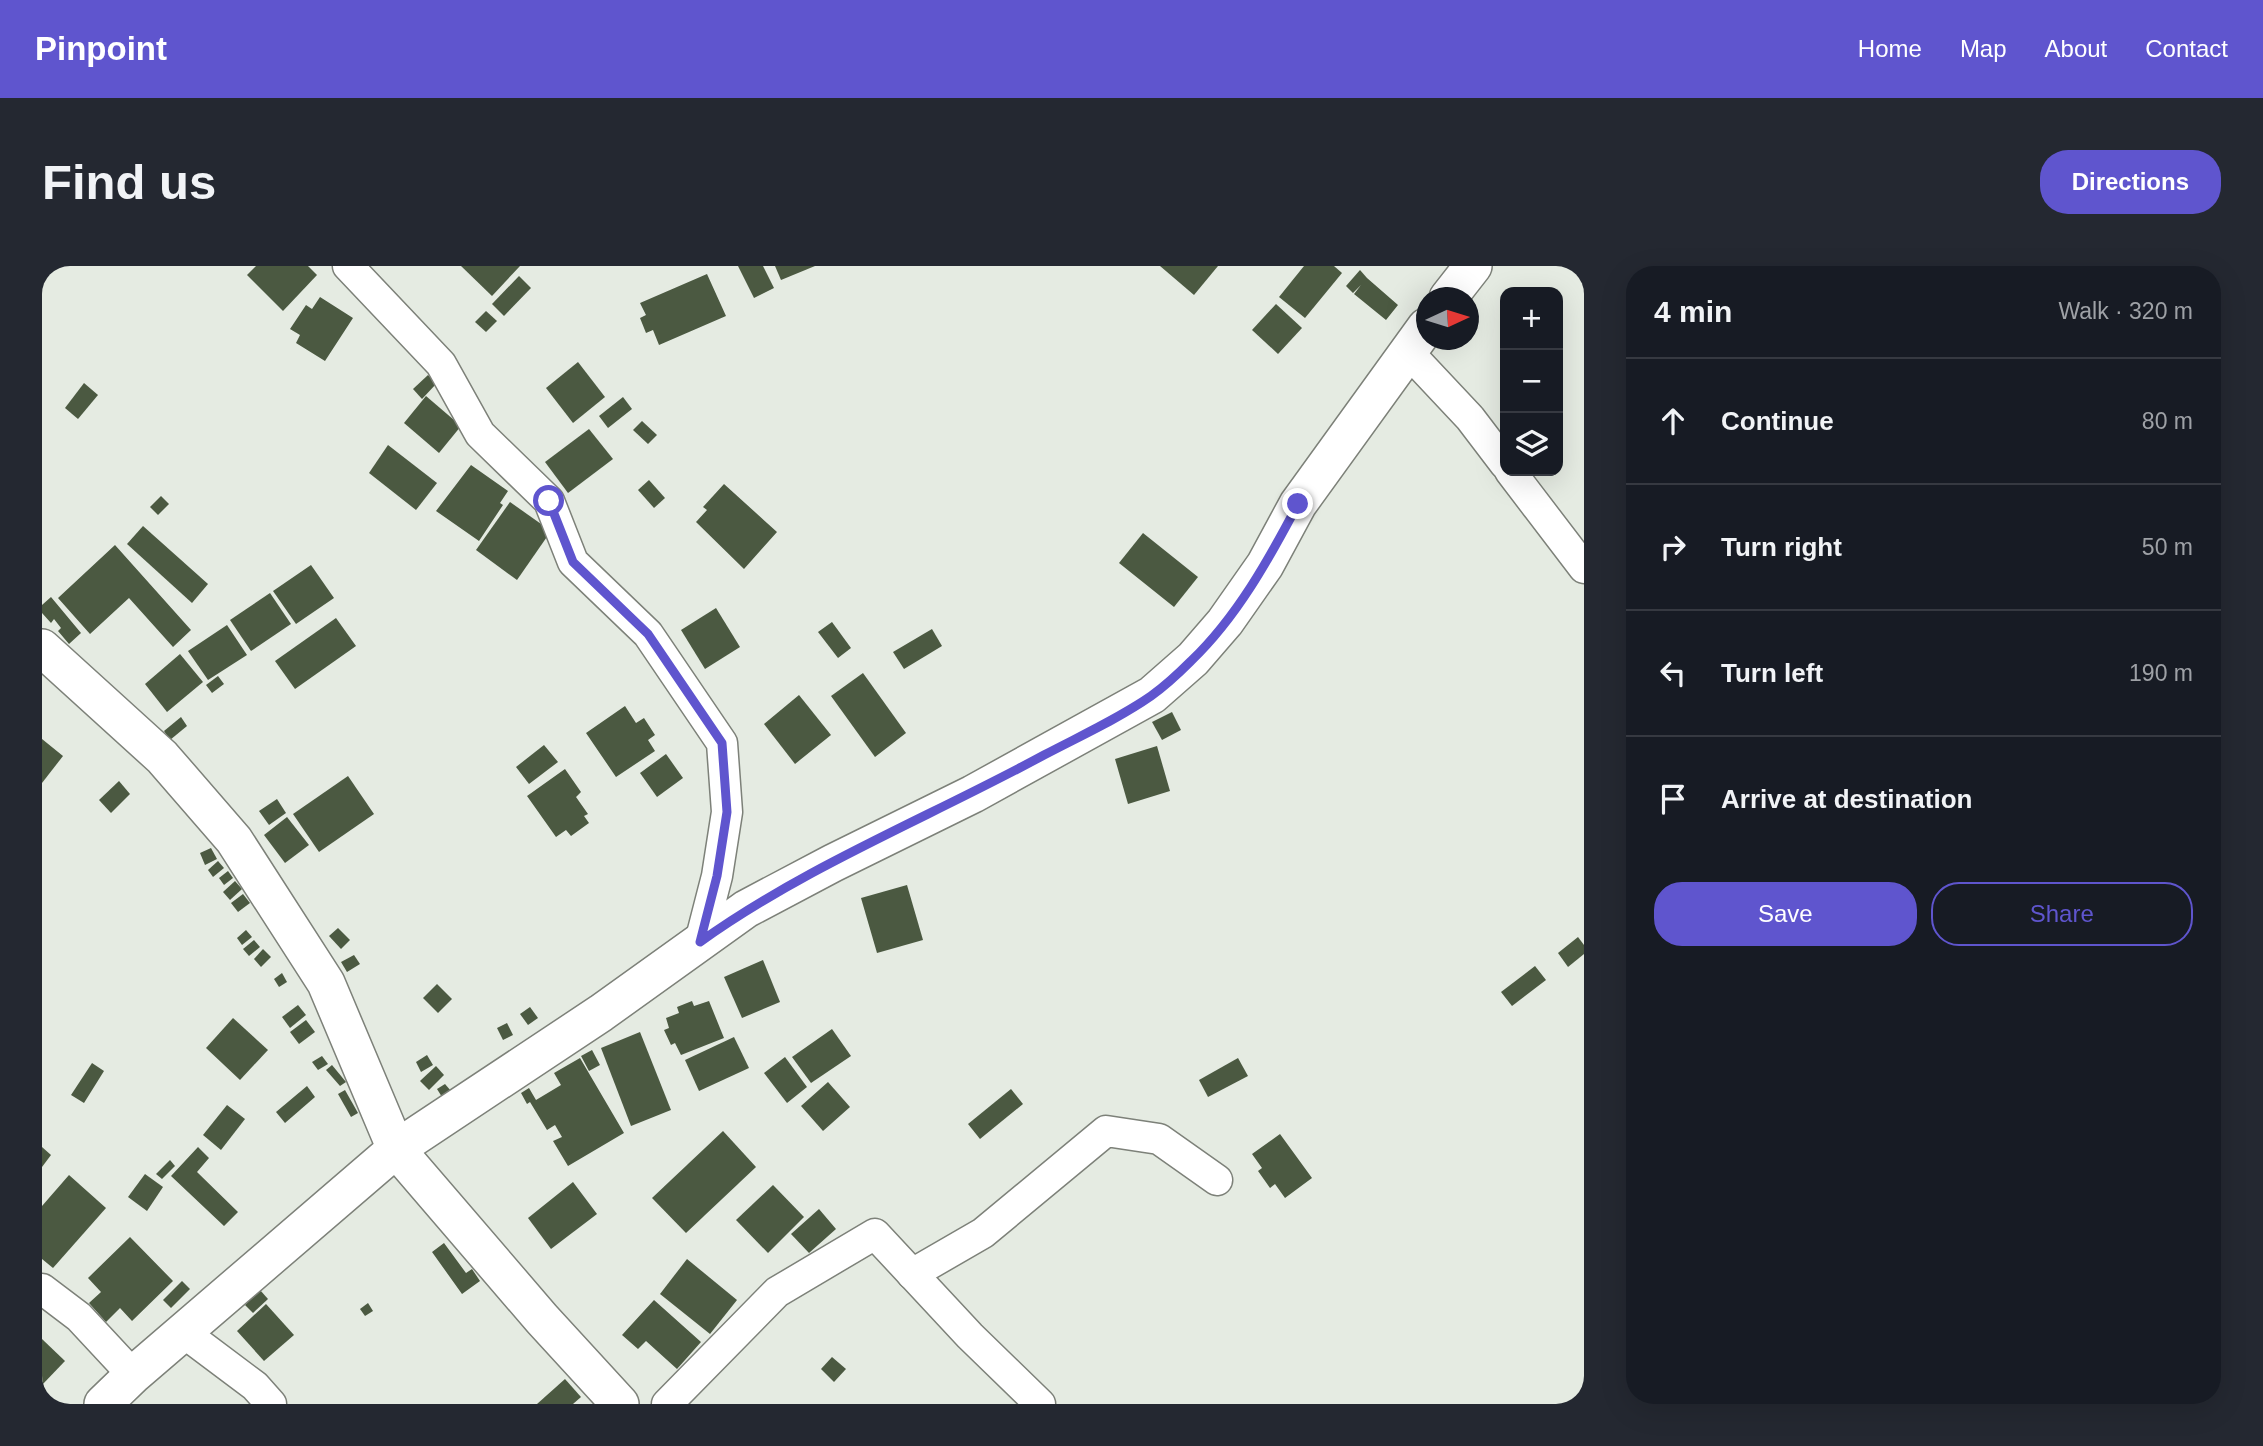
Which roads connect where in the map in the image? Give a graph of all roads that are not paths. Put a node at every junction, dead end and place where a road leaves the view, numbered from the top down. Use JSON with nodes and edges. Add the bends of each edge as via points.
{"nodes":[{"id":1,"x":348,"y":266,"type":"edge"},
{"id":2,"x":1473,"y":266,"type":"edge"},
{"id":3,"x":1457,"y":287,"type":"edge"},
{"id":4,"x":1416,"y":341,"type":"edge"},
{"id":5,"x":1424,"y":350,"type":"edge"},
{"id":6,"x":1500,"y":457,"type":"edge"},
{"id":7,"x":1514,"y":476,"type":"edge"},
{"id":8,"x":1584,"y":568,"type":"edge"},
{"id":9,"x":42,"y":648,"type":"edge"},
{"id":10,"x":700,"y":942,"type":"junction"},
{"id":11,"x":396,"y":1149,"type":"junction"},
{"id":12,"x":1216,"y":1180,"type":"dead end"},
{"id":13,"x":912,"y":1274,"type":"junction"},
{"id":14,"x":42,"y":1289,"type":"edge"},
{"id":15,"x":183,"y":1332,"type":"junction"},
{"id":16,"x":133,"y":1375,"type":"junction"},
{"id":17,"x":103,"y":1404,"type":"edge"},
{"id":18,"x":271,"y":1404,"type":"edge"},
{"id":19,"x":620,"y":1404,"type":"edge"},
{"id":20,"x":667,"y":1404,"type":"edge"},
{"id":21,"x":1040,"y":1404,"type":"edge"}],
"edges":[{"from":1,"to":10,"type":"street","via":[[441,364],[480,434],[549,501],[573,562],[648,634],[722,743],[727,812]]},
{"from":2,"to":3,"type":"street"},
{"from":4,"to":10,"type":"street","via":[[1298,504],[1265,565],[1225,622],[1193,659],[1152,695],[973,794],[746,909]]},
{"from":5,"to":6,"type":"street"},
{"from":7,"to":8,"type":"street"},
{"from":9,"to":11,"type":"street","via":[[162,757],[234,840],[326,983]]},
{"from":10,"to":11,"type":"street"},
{"from":11,"to":15,"type":"street"},
{"from":11,"to":19,"type":"street"},
{"from":12,"to":13,"type":"street","via":[[1158,1139],[1106,1131],[983,1233]]},
{"from":13,"to":20,"type":"street","via":[[875,1234],[777,1292]]},
{"from":13,"to":21,"type":"street"},
{"from":14,"to":16,"type":"street","via":[[79,1317]]},
{"from":15,"to":16,"type":"street"},
{"from":15,"to":18,"type":"street","via":[[255,1386]]},
{"from":16,"to":17,"type":"street"}]}
